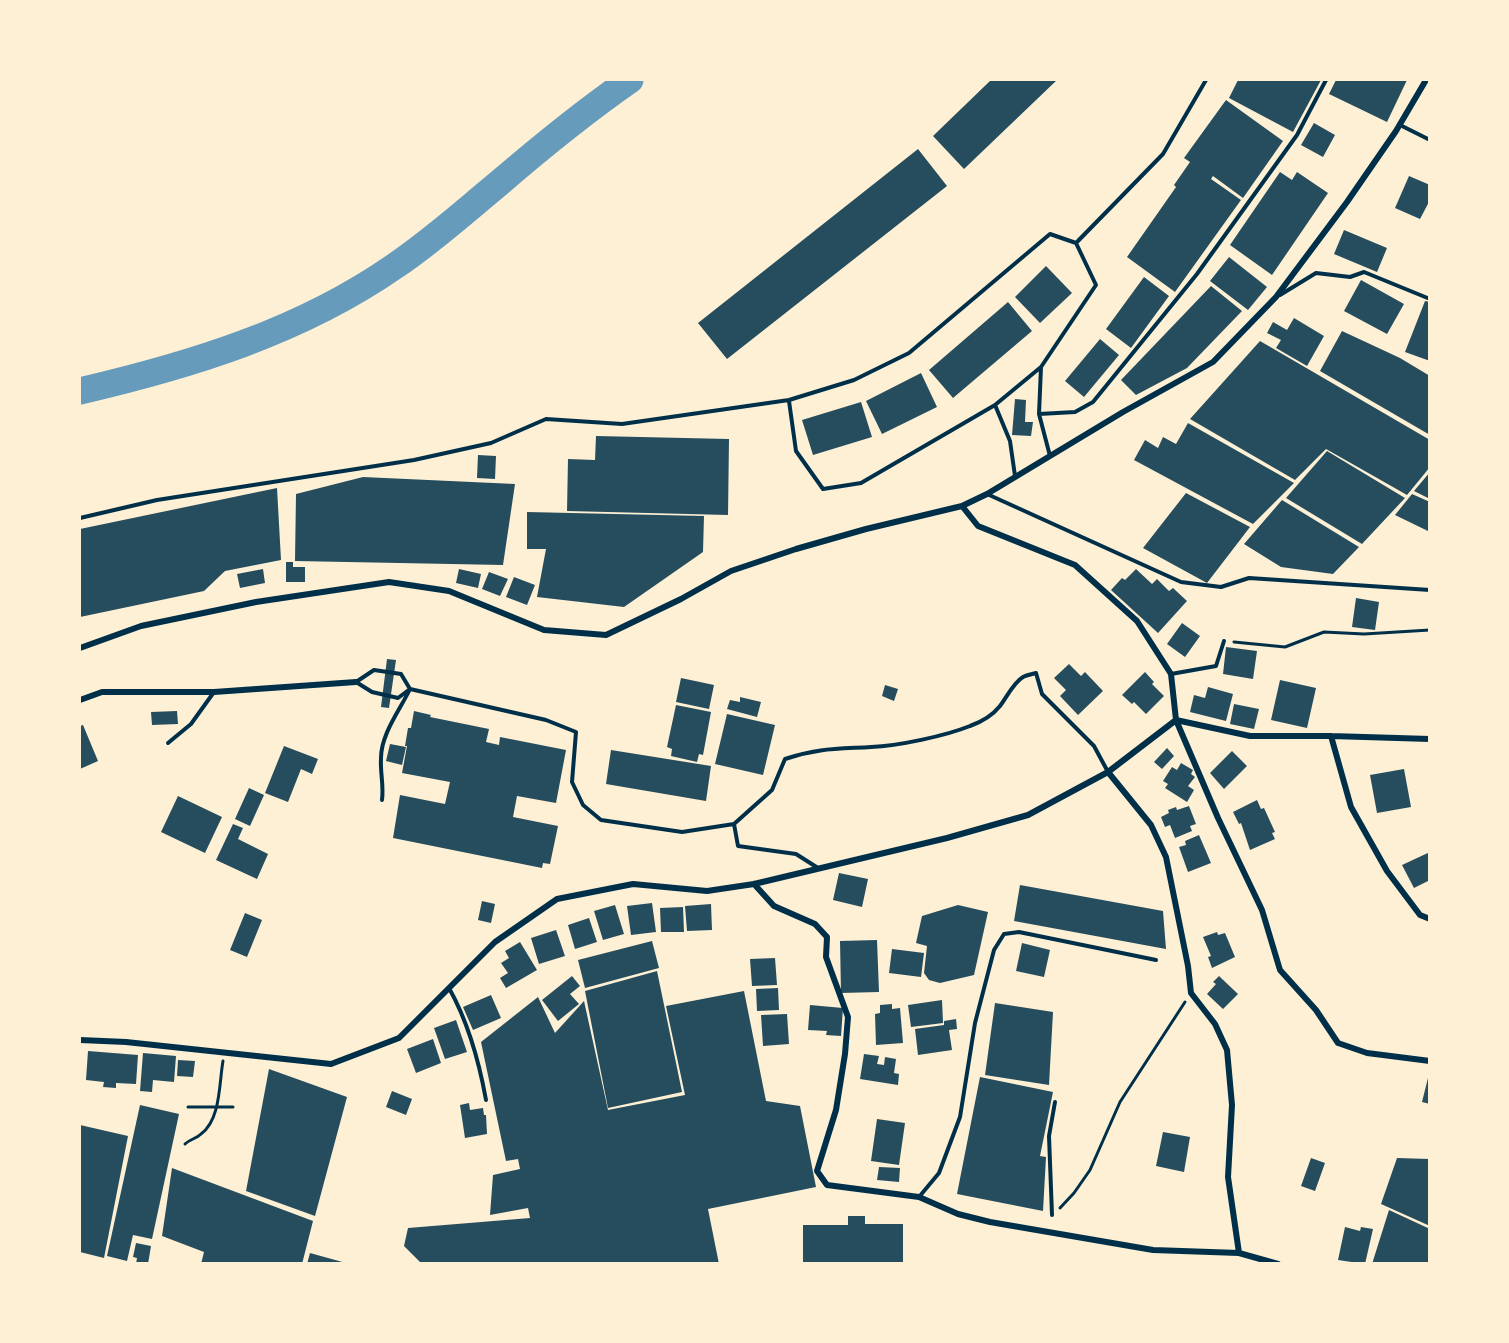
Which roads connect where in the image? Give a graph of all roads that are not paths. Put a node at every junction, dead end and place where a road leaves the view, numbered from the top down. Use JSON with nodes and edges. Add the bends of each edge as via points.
{"nodes":[{"id":1,"x":1206,"y":80,"type":"edge"},
{"id":2,"x":1326,"y":80,"type":"edge"},
{"id":3,"x":1426,"y":80,"type":"edge"},
{"id":4,"x":1400,"y":125,"type":"junction"},
{"id":5,"x":1430,"y":140,"type":"edge"},
{"id":6,"x":1076,"y":243,"type":"junction"},
{"id":7,"x":1276,"y":297,"type":"junction"},
{"id":8,"x":1430,"y":299,"type":"edge"},
{"id":9,"x":1041,"y":367,"type":"junction"},
{"id":10,"x":789,"y":400,"type":"junction"},
{"id":11,"x":995,"y":405,"type":"junction"},
{"id":12,"x":1039,"y":414,"type":"junction"},
{"id":13,"x":1050,"y":456,"type":"junction"},
{"id":14,"x":1015,"y":477,"type":"junction"},
{"id":15,"x":987,"y":494,"type":"junction"},
{"id":16,"x":962,"y":506,"type":"junction"},
{"id":17,"x":80,"y":518,"type":"edge"},
{"id":18,"x":1430,"y":590,"type":"edge"},
{"id":19,"x":1224,"y":641,"type":"road end"},
{"id":20,"x":80,"y":648,"type":"edge"},
{"id":21,"x":1172,"y":674,"type":"junction"},
{"id":22,"x":356,"y":682,"type":"junction"},
{"id":23,"x":410,"y":689,"type":"junction"},
{"id":24,"x":214,"y":692,"type":"junction"},
{"id":25,"x":80,"y":700,"type":"edge"},
{"id":26,"x":1176,"y":720,"type":"junction"},
{"id":27,"x":1331,"y":735,"type":"junction"},
{"id":28,"x":1430,"y":739,"type":"edge"},
{"id":29,"x":168,"y":743,"type":"dead end"},
{"id":30,"x":1108,"y":771,"type":"junction"},
{"id":31,"x":382,"y":800,"type":"dead end"},
{"id":32,"x":734,"y":824,"type":"junction"},
{"id":33,"x":818,"y":868,"type":"junction"},
{"id":34,"x":754,"y":884,"type":"junction"},
{"id":35,"x":1430,"y":919,"type":"edge"},
{"id":36,"x":1156,"y":960,"type":"dead end"},
{"id":37,"x":448,"y":987,"type":"junction"},
{"id":38,"x":80,"y":1040,"type":"edge"},
{"id":39,"x":1430,"y":1061,"type":"edge"},
{"id":40,"x":486,"y":1100,"type":"dead end"},
{"id":41,"x":1055,"y":1102,"type":"dead end"},
{"id":42,"x":919,"y":1197,"type":"junction"},
{"id":43,"x":1052,"y":1215,"type":"road end"},
{"id":44,"x":1239,"y":1253,"type":"junction"},
{"id":45,"x":1278,"y":1263,"type":"edge"}],
"edges":[{"from":1,"to":6,"type":"lane","via":[[1163,154]]},
{"from":2,"to":12,"type":"lane","via":[[1297,135],[1237,219],[1093,402],[1075,412]]},
{"from":3,"to":4,"type":"street"},
{"from":4,"to":5,"type":"lane"},
{"from":4,"to":7,"type":"street"},
{"from":6,"to":9,"type":"lane","via":[[1096,285]]},
{"from":6,"to":10,"type":"lane","via":[[1050,234],[909,353],[854,380]]},
{"from":7,"to":8,"type":"lane","via":[[1316,273],[1350,277],[1364,272]]},
{"from":7,"to":13,"type":"street","via":[[1213,362]]},
{"from":9,"to":11,"type":"lane"},
{"from":9,"to":12,"type":"lane"},
{"from":10,"to":11,"type":"lane","via":[[796,451],[823,489],[861,483]]},
{"from":10,"to":17,"type":"lane","via":[[622,424],[546,419],[491,443],[436,455],[157,500]]},
{"from":11,"to":14,"type":"lane","via":[[1010,441]]},
{"from":12,"to":13,"type":"lane"},
{"from":13,"to":14,"type":"street"},
{"from":14,"to":15,"type":"street"},
{"from":15,"to":16,"type":"street"},
{"from":15,"to":18,"type":"lane","via":[[1181,582],[1221,587],[1249,578]]},
{"from":16,"to":20,"type":"street","via":[[866,529],[731,571],[606,635],[544,630],[449,591],[389,582],[256,602],[164,621]]},
{"from":16,"to":21,"type":"street","via":[[978,526],[1074,565],[1137,621]]},
{"from":19,"to":21,"type":"lane","via":[[1216,666]]},
{"from":21,"to":26,"type":"street"},
{"from":22,"to":23,"type":"lane","via":[[372,692],[398,698]]},
{"from":22,"to":23,"type":"lane","via":[[374,670],[401,674]]},
{"from":22,"to":24,"type":"street"},
{"from":23,"to":31,"type":"lane","via":[[385,739],[381,758]]},
{"from":23,"to":32,"type":"lane","via":[[546,720],[576,732],[572,782],[583,805],[601,820],[682,832]]},
{"from":24,"to":25,"type":"street","via":[[102,692]]},
{"from":24,"to":29,"type":"lane","via":[[192,724]]},
{"from":26,"to":27,"type":"street","via":[[1250,736]]},
{"from":26,"to":30,"type":"street"},
{"from":26,"to":39,"type":"street","via":[[1262,910],[1280,970],[1338,1042],[1367,1053]]},
{"from":27,"to":28,"type":"street"},
{"from":27,"to":35,"type":"street","via":[[1351,807],[1387,871],[1420,915]]},
{"from":30,"to":32,"type":"lane","via":[[1094,746],[1042,694],[1036,673],[1022,678],[988,718],[969,727],[904,743],[826,749],[785,759],[772,790]]},
{"from":30,"to":33,"type":"street","via":[[1028,815]]},
{"from":30,"to":44,"type":"street","via":[[1151,825],[1166,857],[1191,993],[1215,1024],[1227,1050],[1232,1105],[1228,1177]]},
{"from":32,"to":33,"type":"lane","via":[[738,846],[796,854]]},
{"from":33,"to":34,"type":"street"},
{"from":34,"to":37,"type":"street","via":[[706,891],[633,884],[556,899],[495,942]]},
{"from":34,"to":42,"type":"street","via":[[774,906],[815,924],[827,937],[826,957],[848,1017],[836,1110],[817,1171],[827,1185]]},
{"from":36,"to":42,"type":"lane","via":[[1019,932],[1004,934],[994,950],[975,1023],[960,1117],[939,1173]]},
{"from":37,"to":38,"type":"street","via":[[399,1038],[331,1064]]},
{"from":37,"to":40,"type":"lane","via":[[461,1010]]},
{"from":41,"to":43,"type":"lane","via":[[1049,1136]]},
{"from":42,"to":44,"type":"street","via":[[958,1214],[990,1222],[1153,1250]]},
{"from":44,"to":45,"type":"street"}]}
